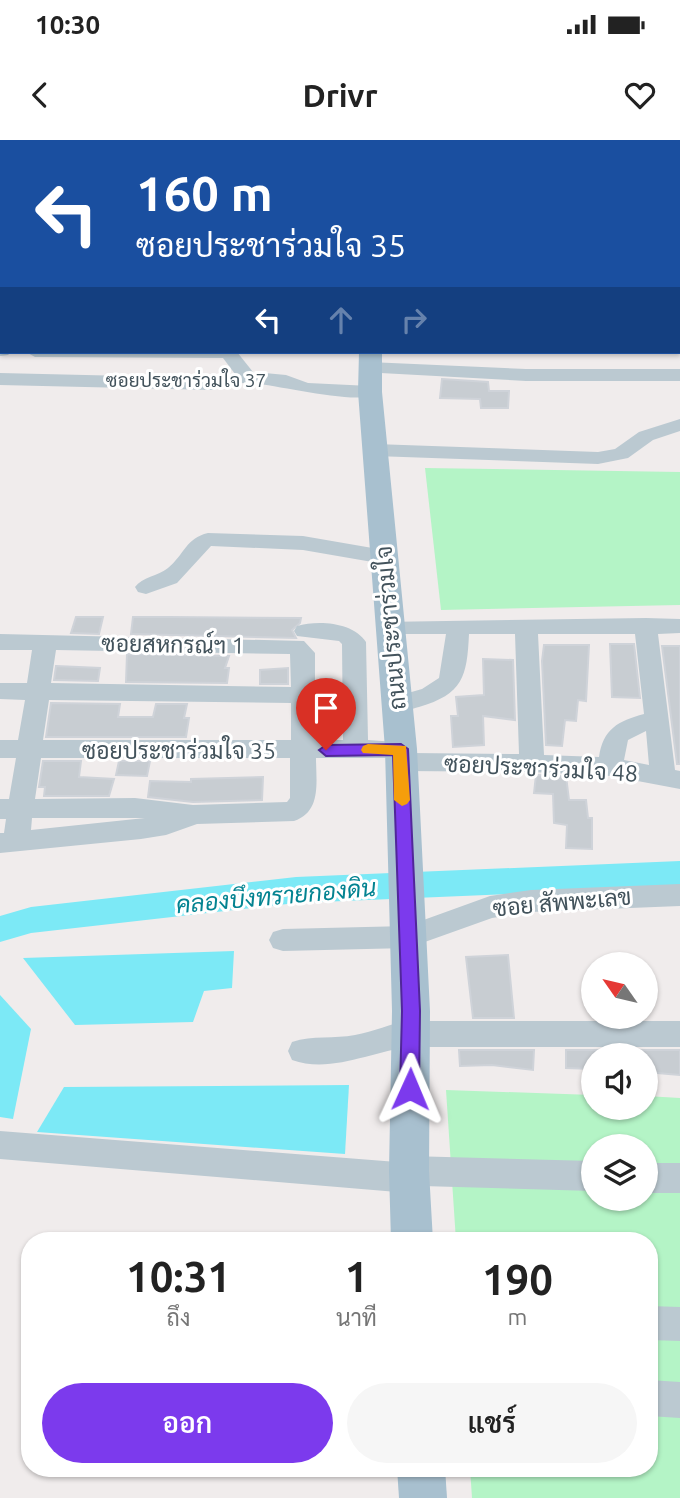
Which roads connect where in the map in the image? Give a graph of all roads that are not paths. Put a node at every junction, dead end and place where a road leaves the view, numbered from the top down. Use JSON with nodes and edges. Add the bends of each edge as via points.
{"nodes":[{"id":1,"x":230,"y":354,"type":"edge"},
{"id":2,"x":370,"y":373,"type":"edge"},
{"id":3,"x":474,"y":373,"type":"junction"},
{"id":4,"x":680,"y":375,"type":"edge"},
{"id":5,"x":247,"y":377,"type":"junction"},
{"id":6,"x":0,"y":379,"type":"edge"},
{"id":7,"x":530,"y":384,"type":"dead end"},
{"id":8,"x":680,"y":425,"type":"edge"},
{"id":9,"x":375,"y":450,"type":"junction"},
{"id":10,"x":384,"y":557,"type":"junction"},
{"id":11,"x":146,"y":587,"type":"dead end"},
{"id":12,"x":646,"y":625,"type":"junction"},
{"id":13,"x":680,"y":626,"type":"edge"},
{"id":14,"x":390,"y":627,"type":"junction"},
{"id":15,"x":458,"y":627,"type":"junction"},
{"id":16,"x":526,"y":627,"type":"junction"},
{"id":17,"x":303,"y":640,"type":"junction"},
{"id":18,"x":0,"y":642,"type":"edge"},
{"id":19,"x":45,"y":644,"type":"junction"},
{"id":20,"x":0,"y":691,"type":"edge"},
{"id":21,"x":37,"y":692,"type":"junction"},
{"id":22,"x":304,"y":695,"type":"junction"},
{"id":23,"x":397,"y":705,"type":"junction"},
{"id":24,"x":656,"y":720,"type":"junction"},
{"id":25,"x":0,"y":750,"type":"edge"},
{"id":26,"x":28,"y":750,"type":"junction"},
{"id":27,"x":303,"y":750,"type":"junction"},
{"id":28,"x":356,"y":750,"type":"junction"},
{"id":29,"x":401,"y":755,"type":"junction"},
{"id":30,"x":532,"y":763,"type":"junction"},
{"id":31,"x":611,"y":767,"type":"junction"},
{"id":32,"x":672,"y":778,"type":"edge"},
{"id":33,"x":10,"y":809,"type":"edge"},
{"id":34,"x":195,"y":814,"type":"junction"},
{"id":35,"x":8,"y":842,"type":"edge"},
{"id":36,"x":680,"y":895,"type":"edge"},
{"id":37,"x":407,"y":922,"type":"junction"},
{"id":38,"x":283,"y":940,"type":"dead end"},
{"id":39,"x":411,"y":1034,"type":"junction"},
{"id":40,"x":680,"y":1034,"type":"edge"},
{"id":41,"x":303,"y":1051,"type":"dead end"},
{"id":42,"x":0,"y":1145,"type":"edge"},
{"id":43,"x":409,"y":1175,"type":"junction"},
{"id":44,"x":581,"y":1176,"type":"edge"},
{"id":45,"x":658,"y":1178,"type":"edge"},
{"id":46,"x":680,"y":1178,"type":"edge"},
{"id":47,"x":412,"y":1232,"type":"edge"},
{"id":48,"x":658,"y":1323,"type":"edge"},
{"id":49,"x":680,"y":1324,"type":"edge"},
{"id":50,"x":658,"y":1399,"type":"edge"},
{"id":51,"x":680,"y":1400,"type":"edge"},
{"id":52,"x":422,"y":1477,"type":"edge"},
{"id":53,"x":423,"y":1498,"type":"edge"}],
"edges":[{"from":1,"to":5,"type":"street"},
{"from":2,"to":3,"type":"street","name":"ซอยประชาร่วมใจ 37"},
{"from":2,"to":5,"type":"street","name":"ซอยประชาร่วมใจ 37","via":[[305,388]]},
{"from":2,"to":9,"type":"main road","name":"ถนนประชาร่วมใจ"},
{"from":3,"to":4,"type":"street"},
{"from":3,"to":7,"type":"street","via":[[492,383]]},
{"from":5,"to":6,"type":"street","name":"ซอยประชาร่วมใจ 37","via":[[214,384]]},
{"from":8,"to":9,"type":"street","via":[[646,436],[621,454],[598,458]]},
{"from":9,"to":10,"type":"main road","name":"ถนนประชาร่วมใจ"},
{"from":10,"to":11,"type":"street","via":[[303,543],[208,539],[198,543],[169,579]]},
{"from":10,"to":14,"type":"main road","name":"ถนนประชาร่วมใจ"},
{"from":12,"to":13,"type":"street"},
{"from":12,"to":16,"type":"street"},
{"from":12,"to":24,"type":"street"},
{"from":14,"to":15,"type":"street"},
{"from":14,"to":23,"type":"main road","name":"ถนนประชาร่วมใจ"},
{"from":15,"to":16,"type":"street"},
{"from":15,"to":23,"type":"street","via":[[455,667],[444,689]]},
{"from":16,"to":30,"type":"street"},
{"from":17,"to":19,"type":"street","name":"ซอยสหกรณ์ฯ 1","via":[[292,646]]},
{"from":17,"to":22,"type":"street"},
{"from":17,"to":28,"type":"street","via":[[345,634],[354,642]]},
{"from":18,"to":19,"type":"street"},
{"from":19,"to":21,"type":"street"},
{"from":20,"to":21,"type":"street"},
{"from":21,"to":22,"type":"street"},
{"from":21,"to":26,"type":"street"},
{"from":22,"to":27,"type":"street"},
{"from":23,"to":29,"type":"main road","name":"ถนนประชาร่วมใจ"},
{"from":24,"to":31,"type":"street","via":[[616,736]]},
{"from":24,"to":32,"type":"street"},
{"from":25,"to":26,"type":"street","name":"ซอยประชาร่วมใจ 35"},
{"from":26,"to":27,"type":"street","name":"ซอยประชาร่วมใจ 35"},
{"from":26,"to":33,"type":"street"},
{"from":27,"to":28,"type":"street","name":"ซอยประชาร่วมใจ 35"},
{"from":27,"to":34,"type":"street","via":[[303,800],[294,811]]},
{"from":28,"to":29,"type":"street","name":"ซอยประชาร่วมใจ 35"},
{"from":29,"to":30,"type":"street","name":"ซอยประชาร่วมใจ 48"},
{"from":29,"to":37,"type":"main road","name":"ถนนประชาร่วมใจ"},
{"from":30,"to":31,"type":"street","name":"ซอยประชาร่วมใจ 48"},
{"from":31,"to":32,"type":"street","name":"ซอยประชาร่วมใจ 48"},
{"from":33,"to":34,"type":"street","via":[[135,808]]},
{"from":33,"to":35,"type":"street"},
{"from":34,"to":35,"type":"street","via":[[141,829]]},
{"from":36,"to":37,"type":"street","name":"ซอย สัพพะเลข","via":[[531,901]]},
{"from":37,"to":38,"type":"street","name":"ซอย สัพพะเลข"},
{"from":37,"to":39,"type":"main road","name":"ถนนประชาร่วมใจ"},
{"from":39,"to":40,"type":"street"},
{"from":39,"to":41,"type":"street","via":[[355,1048]]},
{"from":39,"to":43,"type":"main road","name":"ถนนประชาร่วมใจ"},
{"from":42,"to":43,"type":"street"},
{"from":43,"to":44,"type":"street"},
{"from":43,"to":47,"type":"main road","name":"ถนนประชาร่วมใจ"},
{"from":45,"to":46,"type":"street"},
{"from":48,"to":49,"type":"street"},
{"from":50,"to":51,"type":"street"},
{"from":52,"to":53,"type":"main road"}]}
